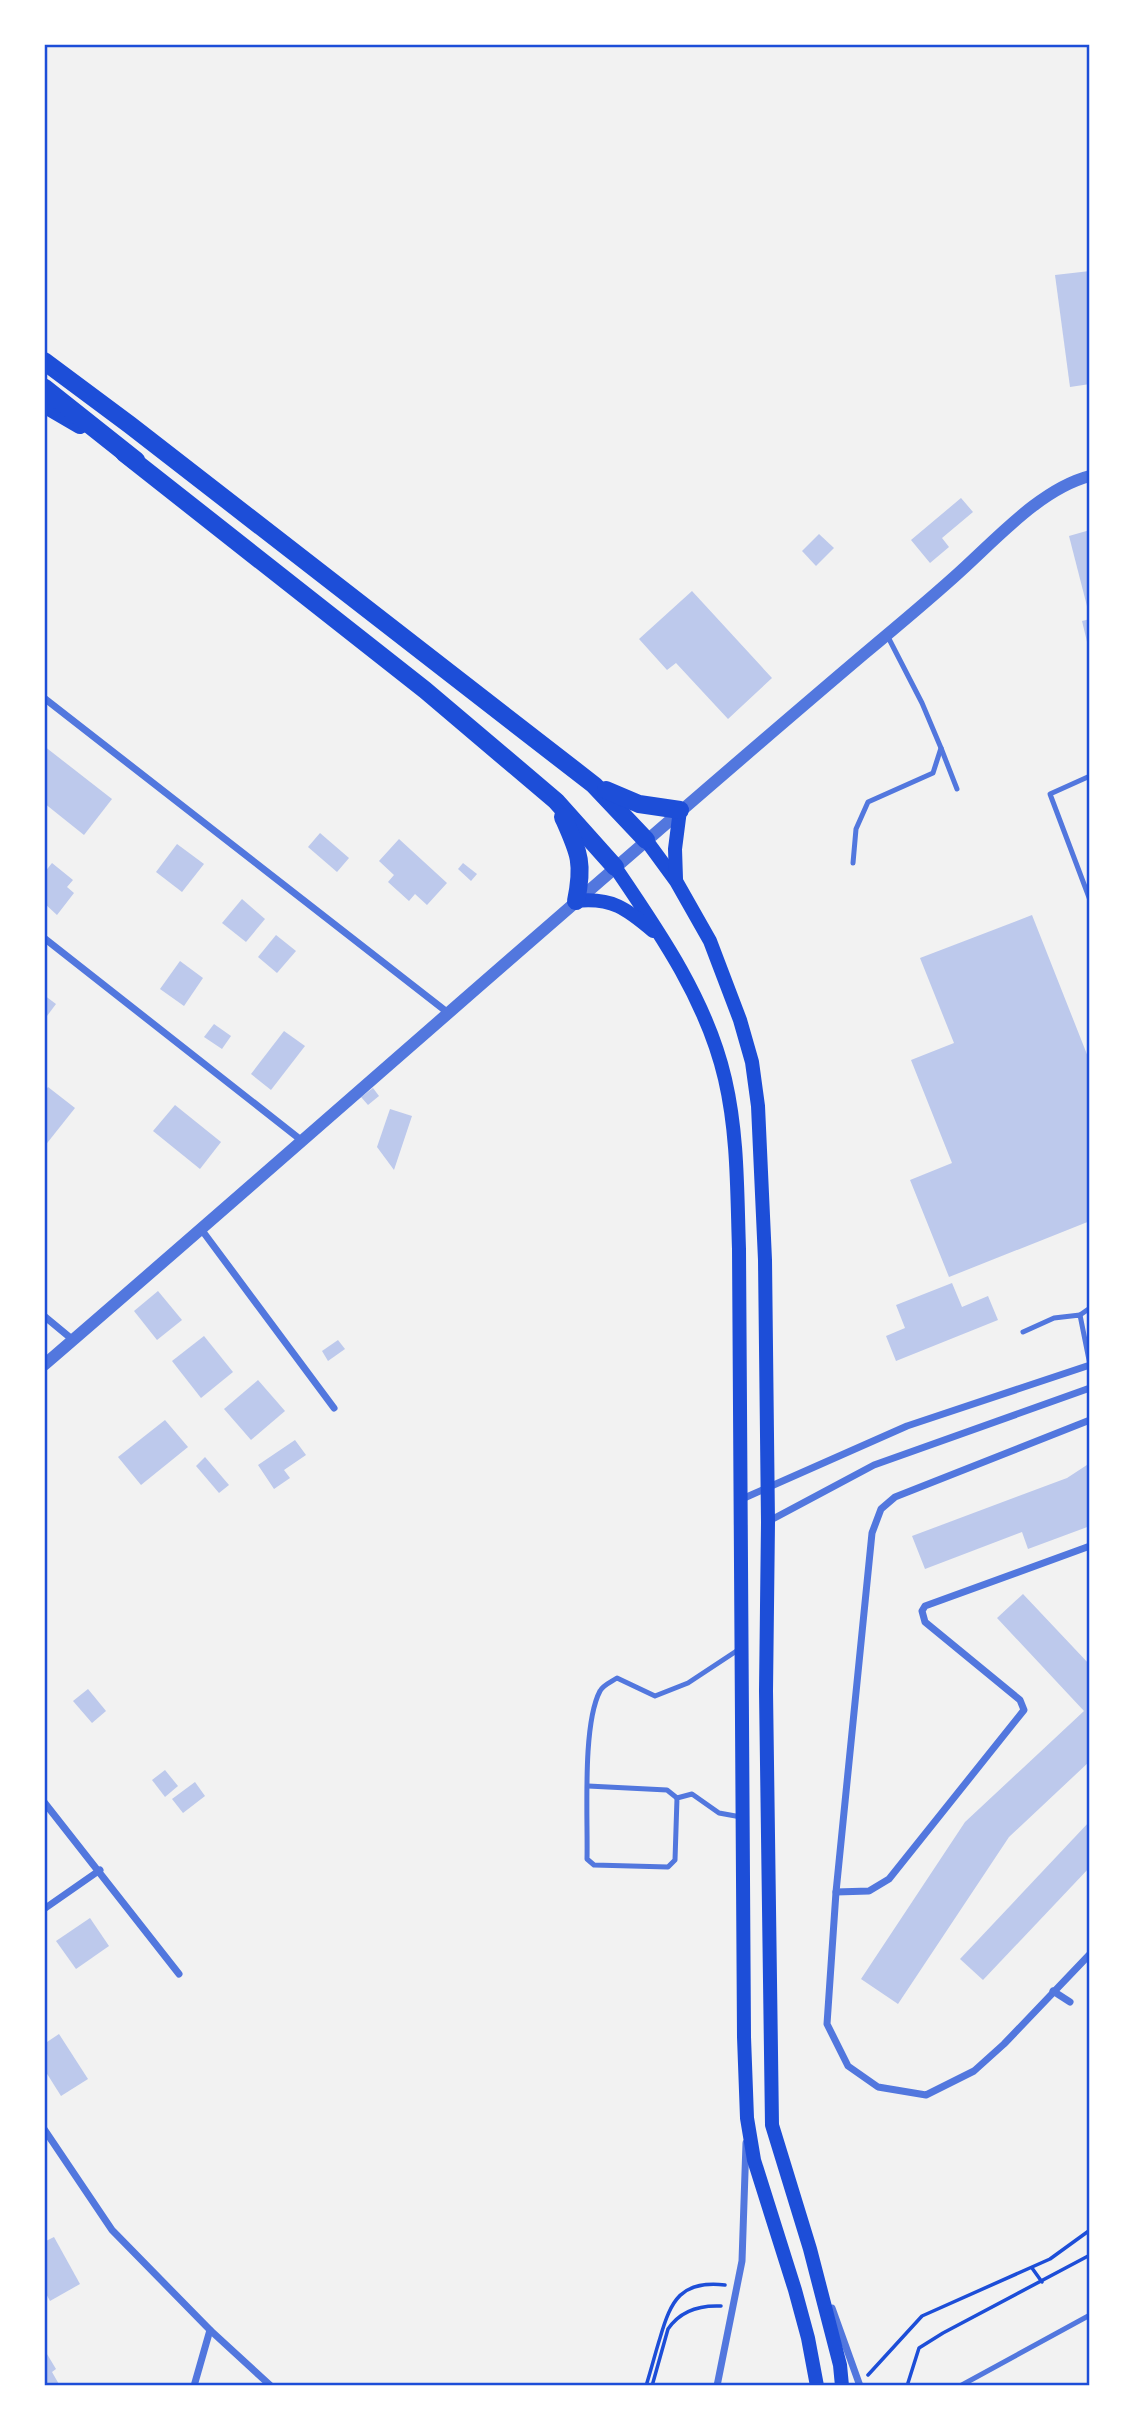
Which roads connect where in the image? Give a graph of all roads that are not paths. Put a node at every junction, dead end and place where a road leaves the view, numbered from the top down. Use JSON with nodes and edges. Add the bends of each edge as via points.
{"nodes":[{"id":1,"x":44,"y":361,"type":"edge"},
{"id":2,"x":44,"y":388,"type":"edge"},
{"id":3,"x":44,"y":404,"type":"edge"},
{"id":4,"x":136,"y":461,"type":"junction"},
{"id":5,"x":1090,"y":476,"type":"edge"},
{"id":6,"x":887,"y":635,"type":"junction"},
{"id":7,"x":44,"y":698,"type":"edge"},
{"id":8,"x":941,"y":748,"type":"junction"},
{"id":9,"x":1090,"y":776,"type":"edge"},
{"id":10,"x":594,"y":785,"type":"junction"},
{"id":11,"x":957,"y":789,"type":"dead end"},
{"id":12,"x":556,"y":801,"type":"junction"},
{"id":13,"x":680,"y":810,"type":"junction"},
{"id":14,"x":646,"y":841,"type":"junction"},
{"id":15,"x":853,"y":863,"type":"dead end"},
{"id":16,"x":615,"y":867,"type":"junction"},
{"id":17,"x":676,"y":881,"type":"junction"},
{"id":18,"x":576,"y":901,"type":"junction"},
{"id":19,"x":1090,"y":901,"type":"edge"},
{"id":20,"x":44,"y":938,"type":"edge"},
{"id":21,"x":665,"y":940,"type":"junction"},
{"id":22,"x":447,"y":1012,"type":"junction"},
{"id":23,"x":300,"y":1140,"type":"junction"},
{"id":24,"x":200,"y":1228,"type":"junction"},
{"id":25,"x":1090,"y":1308,"type":"edge"},
{"id":26,"x":1080,"y":1315,"type":"junction"},
{"id":27,"x":44,"y":1316,"type":"edge"},
{"id":28,"x":1023,"y":1332,"type":"dead end"},
{"id":29,"x":73,"y":1340,"type":"junction"},
{"id":30,"x":44,"y":1365,"type":"edge"},
{"id":31,"x":1090,"y":1365,"type":"edge"},
{"id":32,"x":1090,"y":1388,"type":"edge"},
{"id":33,"x":334,"y":1408,"type":"dead end"},
{"id":34,"x":1090,"y":1420,"type":"edge"},
{"id":35,"x":767,"y":1488,"type":"junction"},
{"id":36,"x":740,"y":1499,"type":"junction"},
{"id":37,"x":768,"y":1522,"type":"junction"},
{"id":38,"x":1090,"y":1546,"type":"edge"},
{"id":39,"x":741,"y":1649,"type":"junction"},
{"id":40,"x":588,"y":1786,"type":"junction"},
{"id":41,"x":677,"y":1798,"type":"junction"},
{"id":42,"x":44,"y":1802,"type":"edge"},
{"id":43,"x":742,"y":1817,"type":"junction"},
{"id":44,"x":100,"y":1870,"type":"junction"},
{"id":45,"x":836,"y":1892,"type":"junction"},
{"id":46,"x":44,"y":1909,"type":"edge"},
{"id":47,"x":1090,"y":1954,"type":"edge"},
{"id":48,"x":179,"y":1973,"type":"dead end"},
{"id":49,"x":1053,"y":1991,"type":"junction"},
{"id":50,"x":1070,"y":2002,"type":"dead end"},
{"id":51,"x":747,"y":2118,"type":"junction"},
{"id":52,"x":44,"y":2129,"type":"edge"},
{"id":53,"x":810,"y":2249,"type":"junction"},
{"id":54,"x":1090,"y":2315,"type":"edge"},
{"id":55,"x":210,"y":2330,"type":"junction"},
{"id":56,"x":859,"y":2385,"type":"edge"},
{"id":57,"x":194,"y":2386,"type":"edge"},
{"id":58,"x":271,"y":2386,"type":"edge"},
{"id":59,"x":717,"y":2386,"type":"edge"},
{"id":60,"x":817,"y":2386,"type":"edge"},
{"id":61,"x":842,"y":2386,"type":"edge"},
{"id":62,"x":960,"y":2386,"type":"edge"}],
"edges":[{"from":1,"to":10,"type":"highway"},
{"from":2,"to":4,"type":"highway"},
{"from":3,"to":4,"type":"highway"},
{"from":4,"to":12,"type":"highway","via":[[425,690]]},
{"from":5,"to":6,"type":"street","via":[[1044,497]]},
{"from":6,"to":8,"type":"lane"},
{"from":6,"to":13,"type":"street"},
{"from":7,"to":22,"type":"street"},
{"from":8,"to":11,"type":"lane"},
{"from":8,"to":15,"type":"lane","via":[[933,773],[868,802],[856,829]]},
{"from":9,"to":19,"type":"lane","via":[[1050,794]]},
{"from":10,"to":13,"type":"highway","via":[[639,804]]},
{"from":10,"to":14,"type":"highway"},
{"from":12,"to":16,"type":"highway"},
{"from":12,"to":18,"type":"highway","via":[[579,853],[581,878]]},
{"from":13,"to":14,"type":"street"},
{"from":13,"to":17,"type":"main road"},
{"from":14,"to":16,"type":"street"},
{"from":14,"to":17,"type":"main road"},
{"from":16,"to":18,"type":"street"},
{"from":16,"to":21,"type":"main road"},
{"from":17,"to":35,"type":"main road","via":[[714,951],[752,1062],[765,1260]]},
{"from":18,"to":21,"type":"main road","via":[[617,905]]},
{"from":18,"to":22,"type":"street"},
{"from":20,"to":23,"type":"street"},
{"from":21,"to":36,"type":"main road","via":[[714,1044],[725,1079],[736,1149]]},
{"from":22,"to":23,"type":"street"},
{"from":23,"to":24,"type":"street"},
{"from":24,"to":29,"type":"street"},
{"from":24,"to":33,"type":"street"},
{"from":25,"to":26,"type":"lane"},
{"from":26,"to":28,"type":"lane","via":[[1054,1318]]},
{"from":26,"to":31,"type":"lane"},
{"from":27,"to":29,"type":"street"},
{"from":29,"to":30,"type":"street"},
{"from":31,"to":35,"type":"street","via":[[907,1426]]},
{"from":32,"to":37,"type":"street","via":[[874,1465]]},
{"from":34,"to":45,"type":"street","via":[[895,1497],[878,1514],[872,1533]]},
{"from":35,"to":36,"type":"street"},
{"from":35,"to":37,"type":"main road"},
{"from":36,"to":39,"type":"main road"},
{"from":37,"to":53,"type":"main road","via":[[772,2125]]},
{"from":38,"to":45,"type":"street","via":[[925,1606],[925,1622],[1020,1700],[1024,1710],[889,1879],[869,1891]]},
{"from":39,"to":40,"type":"lane","via":[[688,1683],[655,1696],[617,1678],[601,1688],[593,1712]]},
{"from":39,"to":43,"type":"main road"},
{"from":40,"to":41,"type":"lane","via":[[667,1790]]},
{"from":40,"to":41,"type":"lane","via":[[587,1859],[594,1865],[668,1867],[675,1860]]},
{"from":41,"to":43,"type":"lane","via":[[692,1794],[719,1813]]},
{"from":42,"to":44,"type":"street"},
{"from":43,"to":51,"type":"main road"},
{"from":44,"to":46,"type":"street"},
{"from":44,"to":48,"type":"street"},
{"from":45,"to":49,"type":"street","via":[[827,2024],[848,2066],[878,2087],[926,2095],[974,2071]]},
{"from":47,"to":49,"type":"street"},
{"from":49,"to":50,"type":"street"},
{"from":51,"to":59,"type":"street","via":[[742,2261]]},
{"from":51,"to":60,"type":"main road","via":[[754,2160],[795,2290]]},
{"from":52,"to":55,"type":"street","via":[[112,2230]]},
{"from":53,"to":56,"type":"street"},
{"from":53,"to":61,"type":"main road"},
{"from":54,"to":62,"type":"lane"},
{"from":55,"to":57,"type":"street"},
{"from":55,"to":58,"type":"street"}]}
